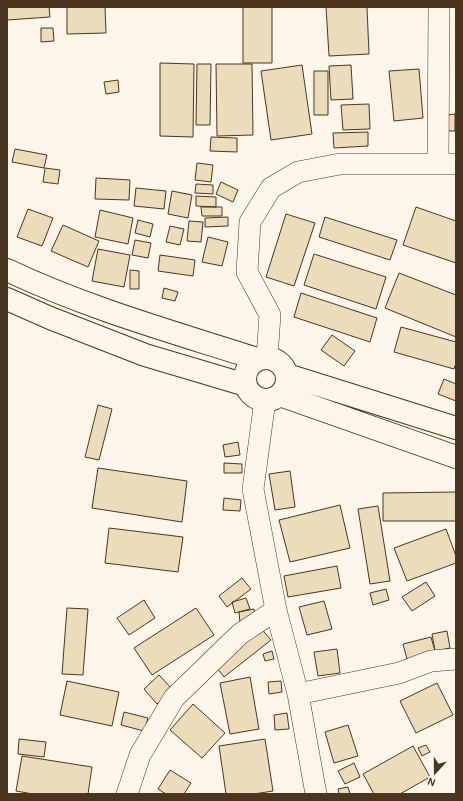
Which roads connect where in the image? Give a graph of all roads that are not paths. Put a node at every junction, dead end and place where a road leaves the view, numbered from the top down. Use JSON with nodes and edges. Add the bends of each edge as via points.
{"nodes":[{"id":1,"x":439,"y":7,"type":"edge"},
{"id":2,"x":447,"y":164,"type":"edge"},
{"id":3,"x":7,"y":270,"type":"edge"},
{"id":4,"x":7,"y":299,"type":"edge"},
{"id":5,"x":262,"y":358,"type":"junction"},
{"id":6,"x":287,"y":375,"type":"junction"},
{"id":7,"x":246,"y":385,"type":"junction"},
{"id":8,"x":272,"y":398,"type":"junction"},
{"id":9,"x":456,"y":428,"type":"edge"},
{"id":10,"x":456,"y":457,"type":"edge"},
{"id":11,"x":276,"y":610,"type":"junction"},
{"id":12,"x":456,"y":659,"type":"edge"},
{"id":13,"x":298,"y":694,"type":"junction"},
{"id":14,"x":127,"y":794,"type":"edge"},
{"id":15,"x":316,"y":794,"type":"edge"}],
"edges":[{"from":1,"to":2,"type":"street"},
{"from":2,"to":5,"type":"street","via":[[340,164],[298,172],[272,188],[250,222],[247,272],[270,315]]},
{"from":3,"to":5,"type":"main road","via":[[38,285],[114,312]]},
{"from":4,"to":7,"type":"main road","via":[[145,355]]},
{"from":5,"to":6,"type":"main road","via":[[276,360],[284,366]]},
{"from":5,"to":7,"type":"main road","via":[[249,366],[245,375]]},
{"from":6,"to":8,"type":"main road","via":[[286,386]]},
{"from":6,"to":9,"type":"main road"},
{"from":7,"to":8,"type":"main road","via":[[252,394]]},
{"from":8,"to":10,"type":"main road"},
{"from":8,"to":11,"type":"street","via":[[253,489]]},
{"from":11,"to":13,"type":"street"},
{"from":11,"to":14,"type":"street","via":[[240,634],[174,698],[140,755]]},
{"from":12,"to":13,"type":"street","via":[[431,661],[399,673]]},
{"from":13,"to":15,"type":"street"}]}
